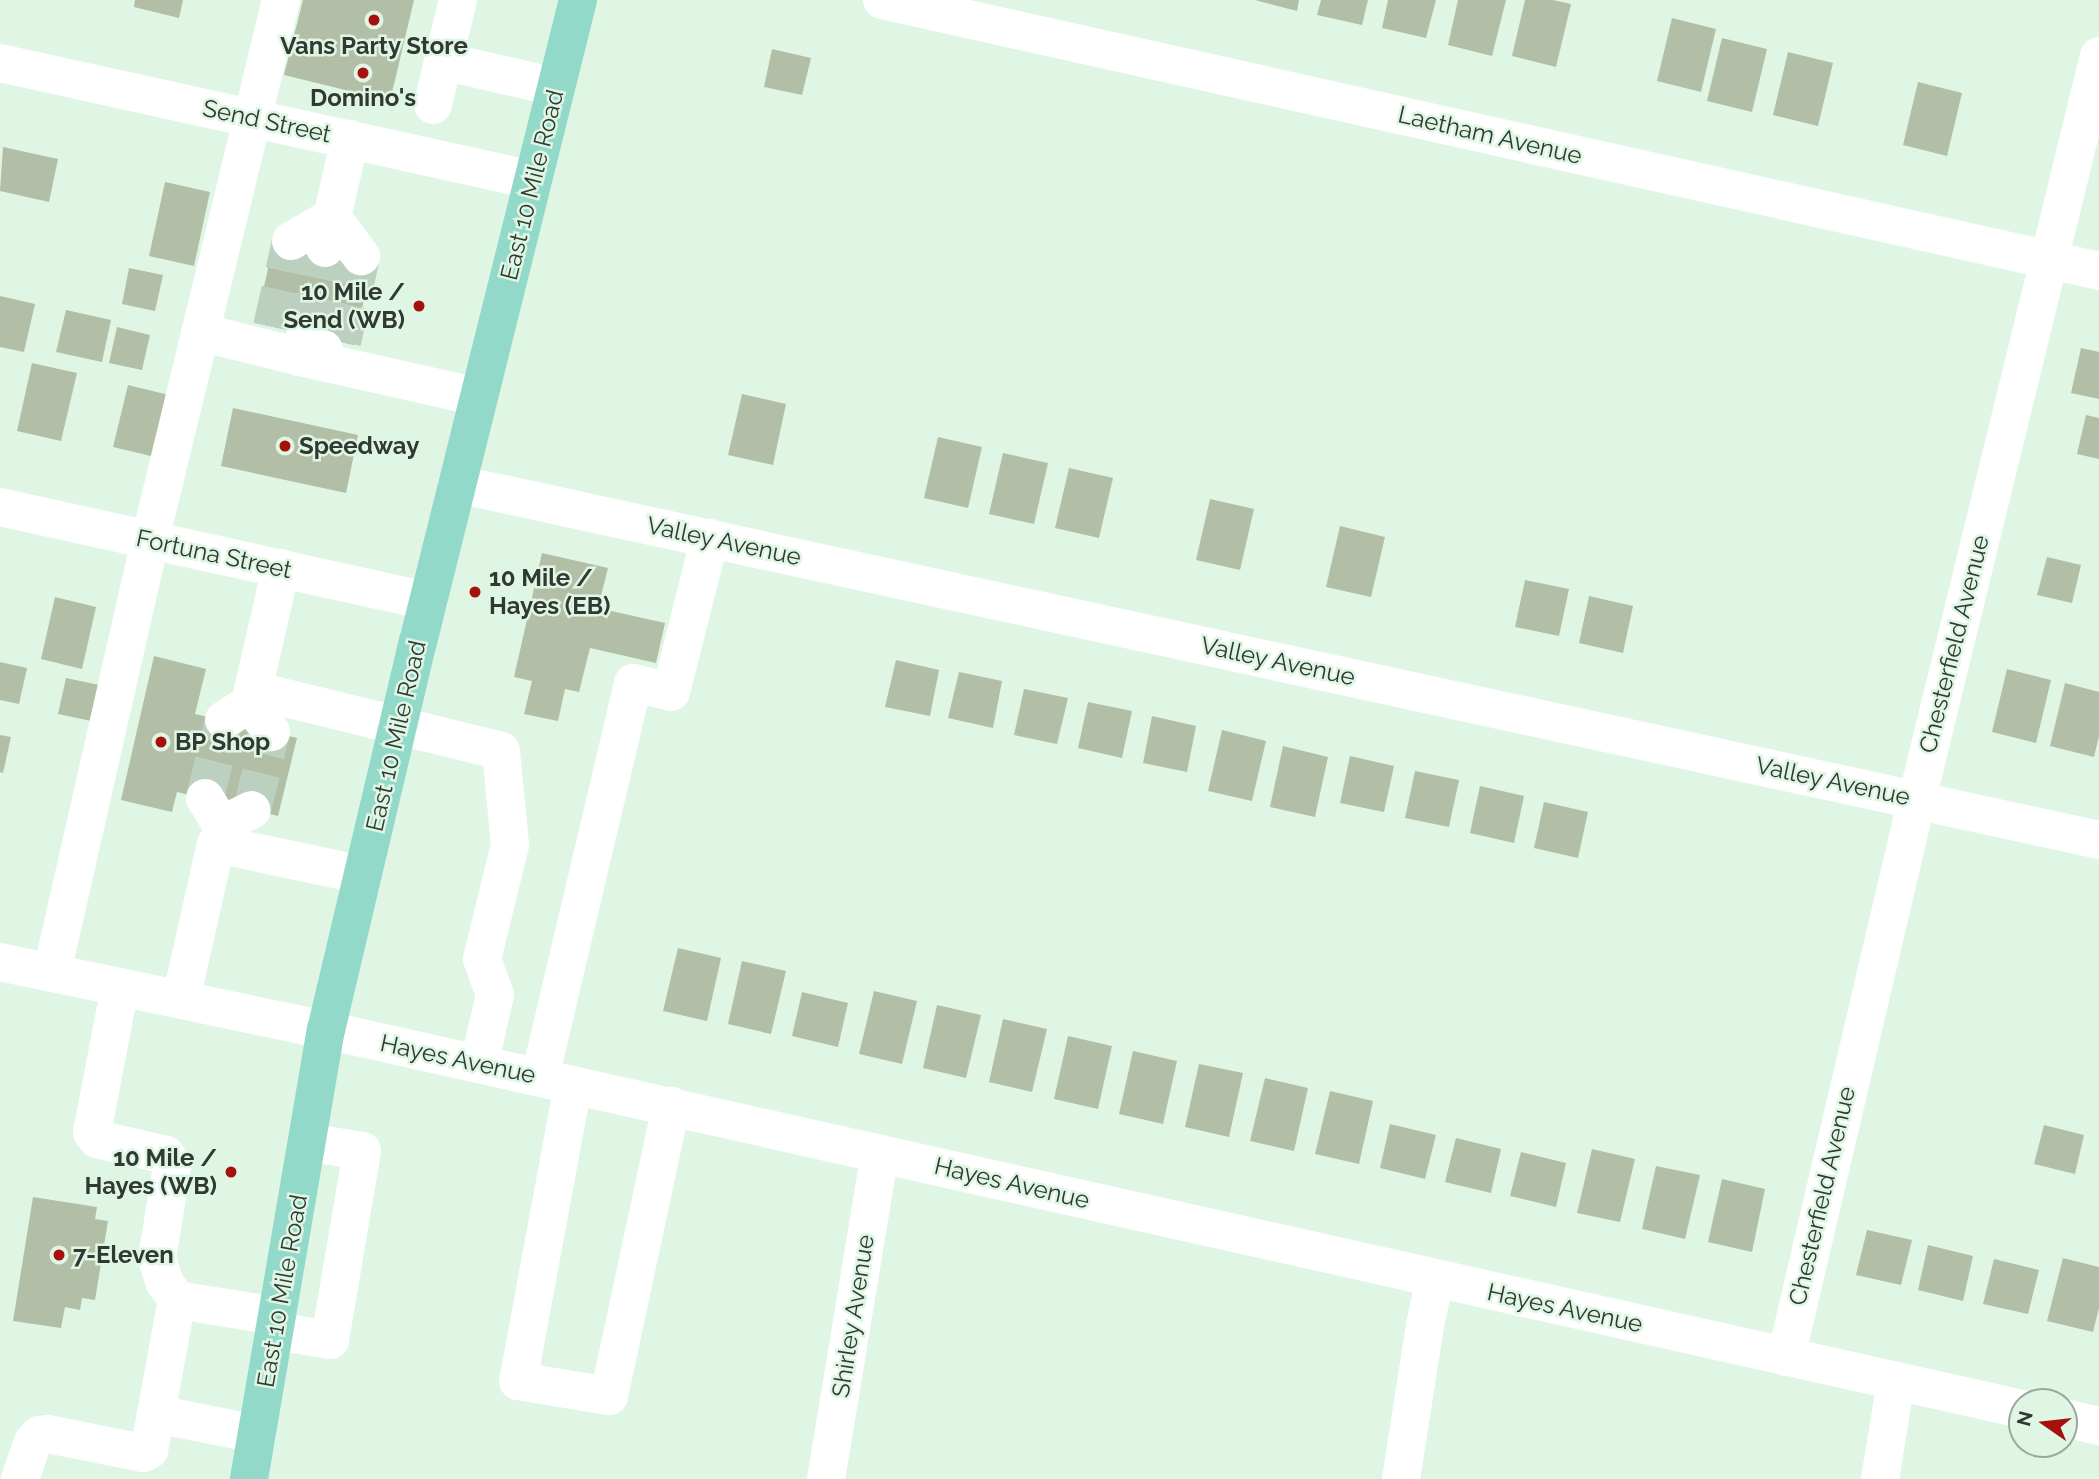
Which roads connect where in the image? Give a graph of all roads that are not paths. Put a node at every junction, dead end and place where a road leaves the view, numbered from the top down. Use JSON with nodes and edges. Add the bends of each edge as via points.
{"nodes":[{"id":1,"x":281,"y":0,"type":"edge"},
{"id":2,"x":458,"y":0,"type":"edge"},
{"id":3,"x":578,"y":0,"type":"edge"},
{"id":4,"x":882,"y":0,"type":"edge"},
{"id":5,"x":2099,"y":56,"type":"edge"},
{"id":6,"x":443,"y":61,"type":"junction"},
{"id":7,"x":0,"y":63,"type":"edge"},
{"id":8,"x":556,"y":88,"type":"junction"},
{"id":9,"x":433,"y":105,"type":"dead end"},
{"id":10,"x":253,"y":117,"type":"junction"},
{"id":11,"x":350,"y":139,"type":"junction"},
{"id":12,"x":533,"y":180,"type":"junction"},
{"id":13,"x":327,"y":240,"type":"tunnel mouth"},
{"id":14,"x":2049,"y":259,"type":"junction"},
{"id":15,"x":2099,"y":271,"type":"edge"},
{"id":16,"x":200,"y":332,"type":"junction"},
{"id":17,"x":479,"y":397,"type":"junction"},
{"id":18,"x":457,"y":484,"type":"junction"},
{"id":19,"x":0,"y":507,"type":"edge"},
{"id":20,"x":710,"y":538,"type":"junction"},
{"id":21,"x":150,"y":540,"type":"junction"},
{"id":22,"x":281,"y":568,"type":"junction"},
{"id":23,"x":429,"y":601,"type":"junction"},
{"id":24,"x":398,"y":724,"type":"junction"},
{"id":25,"x":1917,"y":799,"type":"junction"},
{"id":26,"x":2099,"y":840,"type":"edge"},
{"id":27,"x":363,"y":875,"type":"junction"},
{"id":28,"x":0,"y":962,"type":"edge"},
{"id":29,"x":52,"y":972,"type":"junction"},
{"id":30,"x":120,"y":987,"type":"junction"},
{"id":31,"x":181,"y":999,"type":"junction"},
{"id":32,"x":326,"y":1030,"type":"junction"},
{"id":33,"x":480,"y":1064,"type":"junction"},
{"id":34,"x":556,"y":1081,"type":"junction"},
{"id":35,"x":671,"y":1107,"type":"junction"},
{"id":36,"x":307,"y":1142,"type":"junction"},
{"id":37,"x":880,"y":1153,"type":"junction"},
{"id":38,"x":1435,"y":1279,"type":"junction"},
{"id":39,"x":177,"y":1300,"type":"junction"},
{"id":40,"x":276,"y":1324,"type":"junction"},
{"id":41,"x":1786,"y":1357,"type":"junction"},
{"id":42,"x":1896,"y":1381,"type":"junction"},
{"id":43,"x":2008,"y":1406,"type":"edge"},
{"id":44,"x":156,"y":1414,"type":"junction"},
{"id":45,"x":2078,"y":1421,"type":"edge"},
{"id":46,"x":2099,"y":1426,"type":"edge"},
{"id":47,"x":257,"y":1434,"type":"junction"},
{"id":48,"x":20,"y":1479,"type":"edge"},
{"id":49,"x":249,"y":1479,"type":"edge"},
{"id":50,"x":826,"y":1479,"type":"edge"},
{"id":51,"x":1401,"y":1479,"type":"edge"},
{"id":52,"x":1880,"y":1479,"type":"edge"}],
"edges":[{"from":1,"to":10,"type":"street"},
{"from":2,"to":6,"type":"street"},
{"from":3,"to":8,"type":"main road","name":"East 10 Mile Road"},
{"from":4,"to":14,"type":"street","name":"Laetham Avenue"},
{"from":5,"to":14,"type":"street","name":"Chesterfield Avenue"},
{"from":6,"to":8,"type":"street"},
{"from":6,"to":9,"type":"street"},
{"from":7,"to":10,"type":"street","name":"Send Street"},
{"from":8,"to":12,"type":"main road","name":"East 10 Mile Road"},
{"from":10,"to":11,"type":"street","name":"Send Street"},
{"from":10,"to":16,"type":"street"},
{"from":11,"to":12,"type":"street","name":"Send Street"},
{"from":11,"to":13,"type":"street"},
{"from":12,"to":17,"type":"main road","name":"East 10 Mile Road"},
{"from":14,"to":15,"type":"street","name":"Laetham Avenue"},
{"from":14,"to":25,"type":"street","name":"Chesterfield Avenue"},
{"from":16,"to":17,"type":"street","via":[[305,340]]},
{"from":16,"to":21,"type":"street"},
{"from":17,"to":18,"type":"main road","name":"East 10 Mile Road"},
{"from":18,"to":20,"type":"street","name":"Valley Avenue"},
{"from":18,"to":23,"type":"main road","name":"East 10 Mile Road"},
{"from":19,"to":21,"type":"street","name":"Fortuna Street"},
{"from":20,"to":25,"type":"street","name":"Valley Avenue"},
{"from":20,"to":34,"type":"street","via":[[671,692],[633,684]]},
{"from":21,"to":22,"type":"street","name":"Fortuna Street"},
{"from":21,"to":29,"type":"street"},
{"from":22,"to":23,"type":"street","name":"Fortuna Street"},
{"from":22,"to":24,"type":"street","via":[[249,714]]},
{"from":23,"to":24,"type":"main road","name":"East 10 Mile Road"},
{"from":24,"to":27,"type":"main road","name":"East 10 Mile Road"},
{"from":24,"to":33,"type":"street","via":[[501,751],[510,845],[482,958],[495,995]]},
{"from":25,"to":26,"type":"street","name":"Valley Avenue"},
{"from":25,"to":41,"type":"street","name":"Chesterfield Avenue"},
{"from":27,"to":31,"type":"street","via":[[224,816]]},
{"from":27,"to":32,"type":"main road","name":"East 10 Mile Road"},
{"from":28,"to":29,"type":"street","name":"Hayes Avenue"},
{"from":29,"to":30,"type":"street","name":"Hayes Avenue"},
{"from":30,"to":31,"type":"street","name":"Hayes Avenue"},
{"from":30,"to":39,"type":"street","via":[[92,1132],[97,1139],[166,1155],[172,1166],[157,1259]]},
{"from":31,"to":32,"type":"street","name":"Hayes Avenue"},
{"from":32,"to":33,"type":"street","name":"Hayes Avenue"},
{"from":32,"to":36,"type":"main road","name":"East 10 Mile Road"},
{"from":33,"to":34,"type":"street","name":"Hayes Avenue"},
{"from":34,"to":35,"type":"street","name":"Hayes Avenue"},
{"from":34,"to":35,"type":"street","via":[[519,1381],[609,1396]]},
{"from":35,"to":37,"type":"street","name":"Hayes Avenue"},
{"from":36,"to":40,"type":"main road","name":"East 10 Mile Road"},
{"from":36,"to":40,"type":"street","via":[[362,1151],[330,1340]]},
{"from":37,"to":38,"type":"street","name":"Hayes Avenue"},
{"from":37,"to":50,"type":"street","name":"Shirley Avenue"},
{"from":38,"to":41,"type":"street","name":"Hayes Avenue"},
{"from":38,"to":51,"type":"street"},
{"from":39,"to":40,"type":"street"},
{"from":39,"to":44,"type":"street"},
{"from":40,"to":47,"type":"main road","name":"East 10 Mile Road"},
{"from":41,"to":42,"type":"street","name":"Hayes Avenue"},
{"from":42,"to":43,"type":"street","name":"Hayes Avenue"},
{"from":42,"to":52,"type":"street"},
{"from":44,"to":47,"type":"street"},
{"from":44,"to":48,"type":"street","via":[[149,1450],[143,1453],[39,1435]]},
{"from":45,"to":46,"type":"street"},
{"from":47,"to":49,"type":"main road","name":"East 10 Mile Road"}]}
